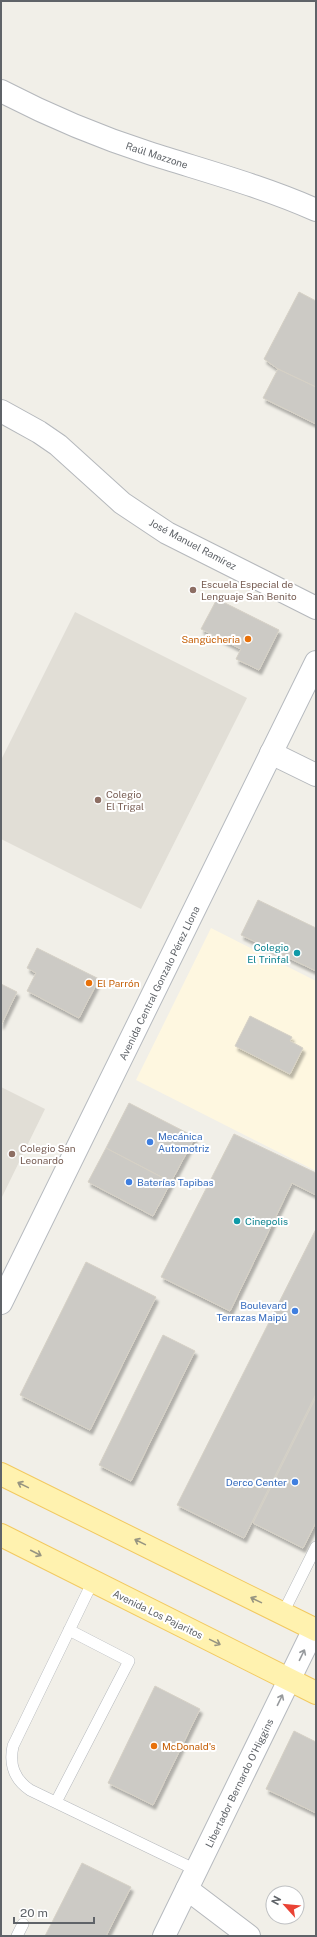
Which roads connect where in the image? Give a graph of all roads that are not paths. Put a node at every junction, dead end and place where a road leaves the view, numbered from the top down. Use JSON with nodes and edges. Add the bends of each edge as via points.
{"nodes":[{"id":1,"x":1,"y":91,"type":"edge"},
{"id":2,"x":316,"y":210,"type":"edge"},
{"id":3,"x":1,"y":411,"type":"edge"},
{"id":4,"x":316,"y":608,"type":"edge"},
{"id":5,"x":316,"y":662,"type":"edge"},
{"id":6,"x":271,"y":753,"type":"junction"},
{"id":7,"x":316,"y":775,"type":"edge"},
{"id":8,"x":1,"y":1303,"type":"edge"},
{"id":9,"x":1,"y":1474,"type":"edge"},
{"id":10,"x":1,"y":1535,"type":"edge"},
{"id":11,"x":316,"y":1548,"type":"edge"},
{"id":12,"x":93,"y":1582,"type":"junction"},
{"id":13,"x":283,"y":1613,"type":"junction"},
{"id":14,"x":69,"y":1630,"type":"junction"},
{"id":15,"x":315,"y":1630,"type":"edge"},
{"id":16,"x":290,"y":1680,"type":"junction"},
{"id":17,"x":316,"y":1692,"type":"edge"},
{"id":18,"x":56,"y":1802,"type":"junction"},
{"id":19,"x":192,"y":1880,"type":"junction"},
{"id":20,"x":23,"y":1924,"type":"dead end"},
{"id":21,"x":17,"y":1936,"type":"edge"},
{"id":22,"x":164,"y":1936,"type":"edge"},
{"id":23,"x":249,"y":1936,"type":"edge"}],
"edges":[{"from":1,"to":2,"type":"street","name":"Raúl Mazzone","via":[[50,115],[114,140],[247,183]]},
{"from":3,"to":4,"type":"street","name":"José Manuel Ramírez","via":[[58,445],[106,489],[145,519]]},
{"from":5,"to":6,"type":"street","name":"Avenida Central Gonzalo Pérez Llona"},
{"from":6,"to":7,"type":"street"},
{"from":6,"to":8,"type":"street","name":"Avenida Central Gonzalo Pérez Llona"},
{"from":13,"to":9,"type":"main road","one_way":true},
{"from":10,"to":12,"type":"main road","name":"Avenida Los Pajaritos","one_way":true},
{"from":11,"to":13,"type":"lane"},
{"from":12,"to":14,"type":"lane"},
{"from":12,"to":16,"type":"main road","name":"Avenida Los Pajaritos","one_way":true},
{"from":13,"to":15,"type":"main road"},
{"from":14,"to":18,"type":"lane","via":[[17,1737],[11,1756],[15,1776],[22,1784]]},
{"from":14,"to":18,"type":"lane","via":[[129,1661]]},
{"from":16,"to":15,"type":"street","name":"Libertador Bernardo O'Higgins","one_way":true},
{"from":16,"to":17,"type":"main road","name":"Avenida Los Pajaritos"},
{"from":19,"to":16,"type":"street","name":"Libertador Bernardo O'Higgins","one_way":true},
{"from":18,"to":19,"type":"lane"},
{"from":19,"to":22,"type":"street","name":"Libertador Bernardo O'Higgins"},
{"from":19,"to":23,"type":"street"},
{"from":20,"to":21,"type":"lane"}]}
